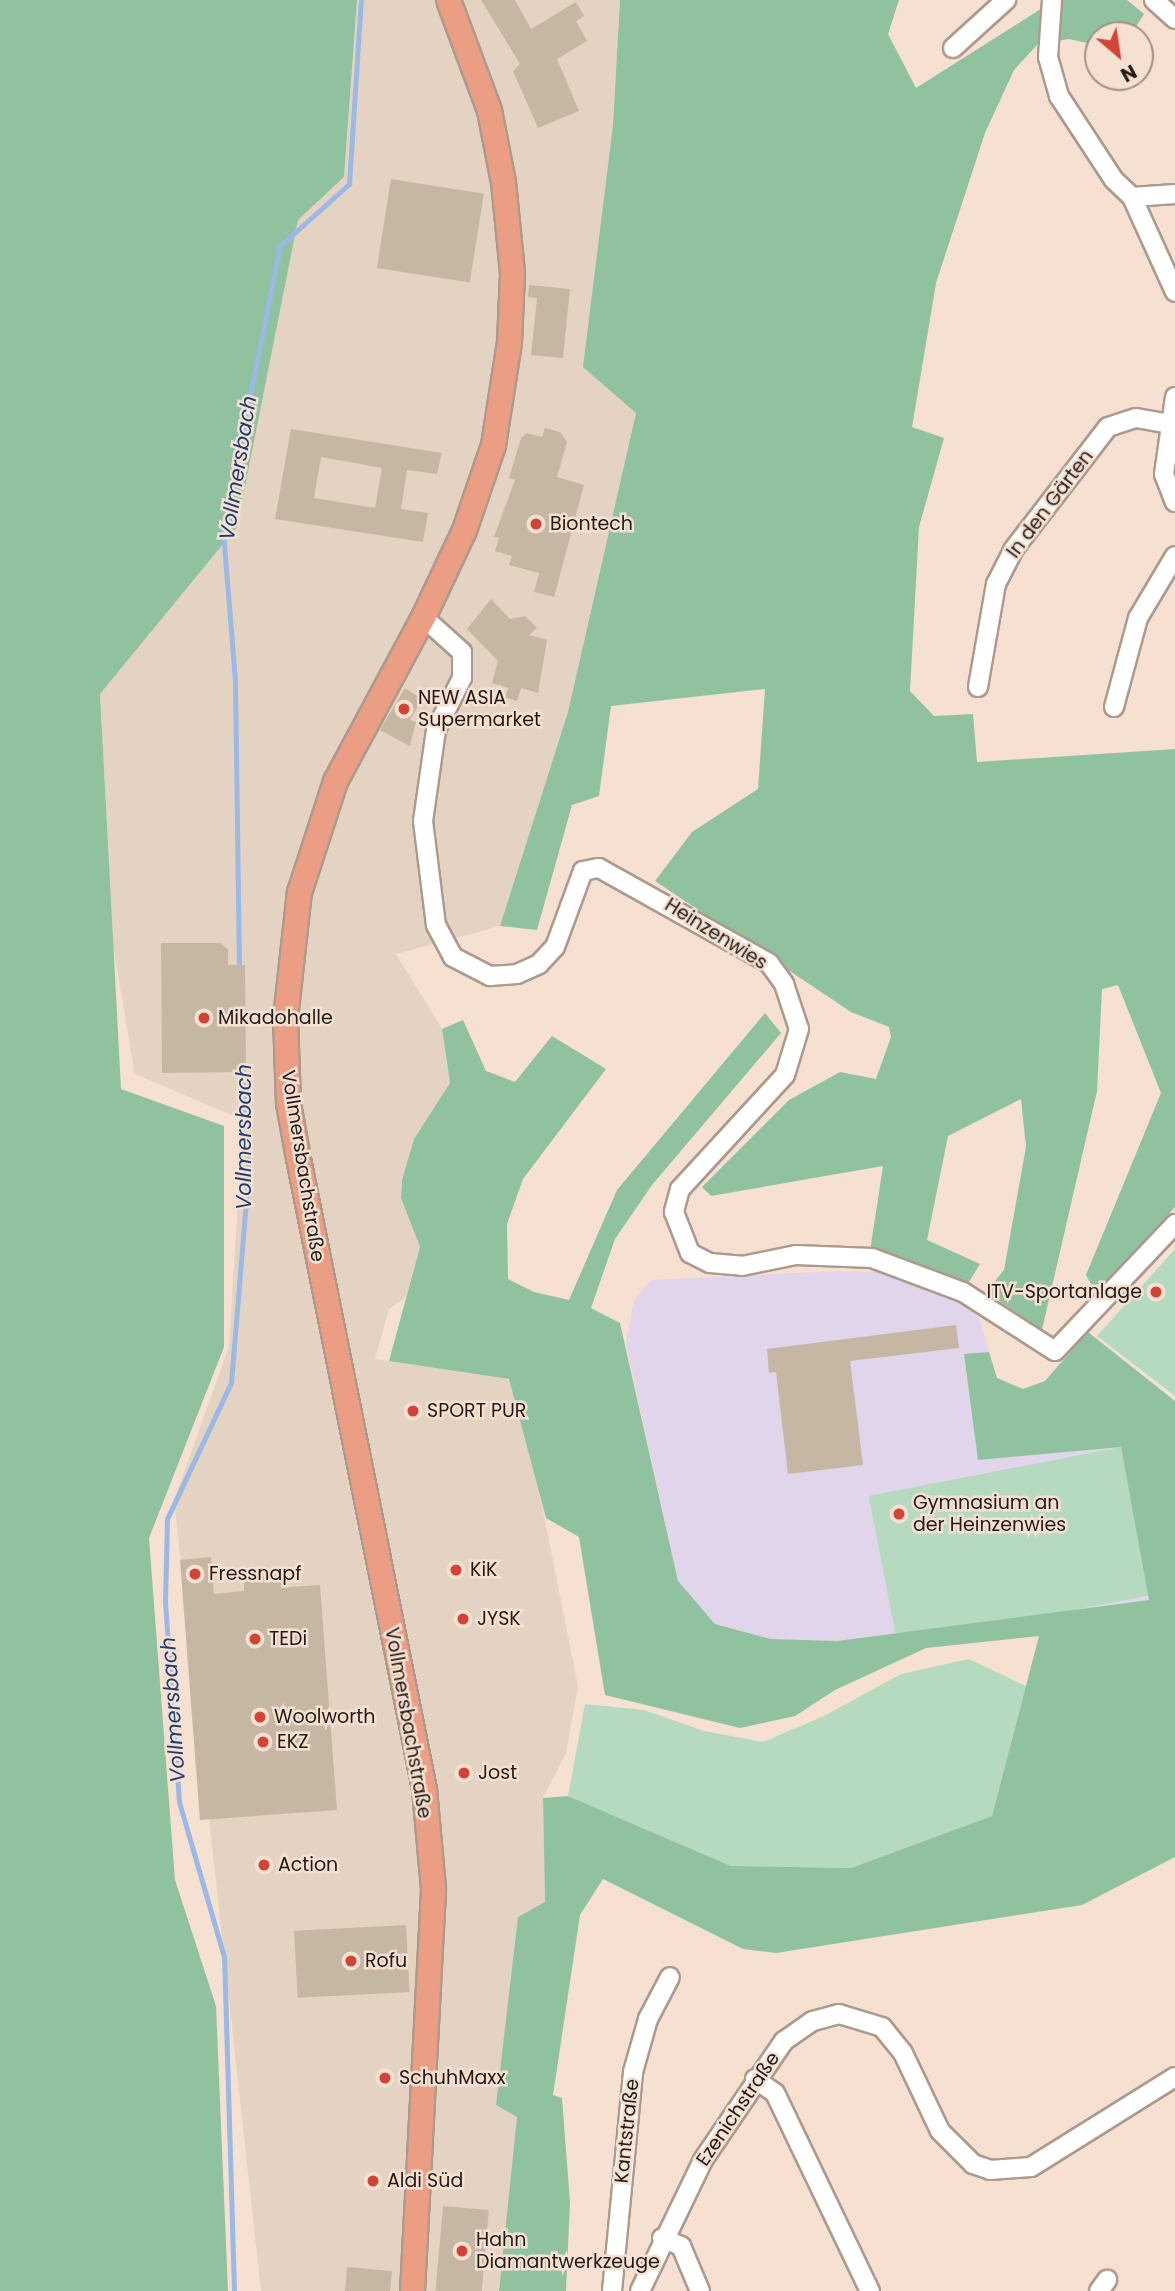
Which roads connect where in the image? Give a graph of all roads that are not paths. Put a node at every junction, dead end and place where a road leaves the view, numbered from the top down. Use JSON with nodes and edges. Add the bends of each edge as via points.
{"nodes":[{"id":1,"x":448,"y":0,"type":"edge"},
{"id":2,"x":1006,"y":0,"type":"edge"},
{"id":3,"x":1052,"y":0,"type":"edge"},
{"id":4,"x":1153,"y":0,"type":"edge"},
{"id":5,"x":1175,"y":19,"type":"edge"},
{"id":6,"x":953,"y":48,"type":"dead end"},
{"id":7,"x":1175,"y":194,"type":"edge"},
{"id":8,"x":1132,"y":197,"type":"junction"},
{"id":9,"x":1175,"y":292,"type":"edge"},
{"id":10,"x":1175,"y":397,"type":"edge"},
{"id":11,"x":1169,"y":424,"type":"junction"},
{"id":12,"x":1175,"y":502,"type":"edge"},
{"id":13,"x":1175,"y":556,"type":"edge"},
{"id":14,"x":424,"y":617,"type":"junction"},
{"id":15,"x":978,"y":687,"type":"dead end"},
{"id":16,"x":1114,"y":707,"type":"dead end"},
{"id":17,"x":1175,"y":1224,"type":"edge"},
{"id":18,"x":670,"y":1977,"type":"dead end"},
{"id":19,"x":1175,"y":2077,"type":"edge"},
{"id":20,"x":755,"y":2079,"type":"junction"},
{"id":21,"x":662,"y":2238,"type":"junction"},
{"id":22,"x":412,"y":2291,"type":"edge"},
{"id":23,"x":612,"y":2291,"type":"edge"},
{"id":24,"x":640,"y":2291,"type":"edge"},
{"id":25,"x":700,"y":2291,"type":"edge"},
{"id":26,"x":870,"y":2291,"type":"edge"}],
"edges":[{"from":1,"to":14,"type":"main road","name":"Vollmersbachstraße","via":[[489,110],[512,272],[509,342],[493,445],[464,530]]},
{"from":2,"to":6,"type":"street"},
{"from":3,"to":8,"type":"street","via":[[1050,76],[1071,117]]},
{"from":4,"to":5,"type":"street"},
{"from":7,"to":8,"type":"street"},
{"from":8,"to":9,"type":"street"},
{"from":10,"to":11,"type":"street"},
{"from":11,"to":12,"type":"street","via":[[1164,474]]},
{"from":11,"to":15,"type":"street","name":"In den Gärten","via":[[1136,418],[1108,427],[1013,550],[996,584]]},
{"from":13,"to":16,"type":"street","via":[[1138,618]]},
{"from":14,"to":17,"type":"street","name":"Heinzenwies","via":[[462,652],[462,678],[436,730],[423,821],[436,925],[453,957],[490,976],[517,974],[539,964],[555,947],[583,871],[599,868],[769,963],[784,984],[799,1029],[785,1075],[680,1189],[674,1212],[691,1253],[709,1263],[742,1266],[796,1255],[872,1258],[963,1292],[1055,1351]]},
{"from":14,"to":22,"type":"main road","name":"Vollmersbachstraße","via":[[359,728],[307,861],[295,913],[285,1018],[288,1104],[424,1789],[433,1895]]},
{"from":18,"to":23,"type":"street","name":"Kantstraße","via":[[648,2019],[633,2072]]},
{"from":19,"to":20,"type":"street","name":"Ezenichstraße","via":[[1031,2167],[990,2170],[954,2148],[903,2053],[882,2026],[866,2018],[839,2014],[813,2021],[784,2041]]},
{"from":20,"to":21,"type":"street","name":"Ezenichstraße","via":[[703,2160]]},
{"from":20,"to":26,"type":"street","via":[[775,2093]]},
{"from":21,"to":24,"type":"street","name":"Ezenichstraße"},
{"from":21,"to":25,"type":"street","via":[[681,2246]]}]}
